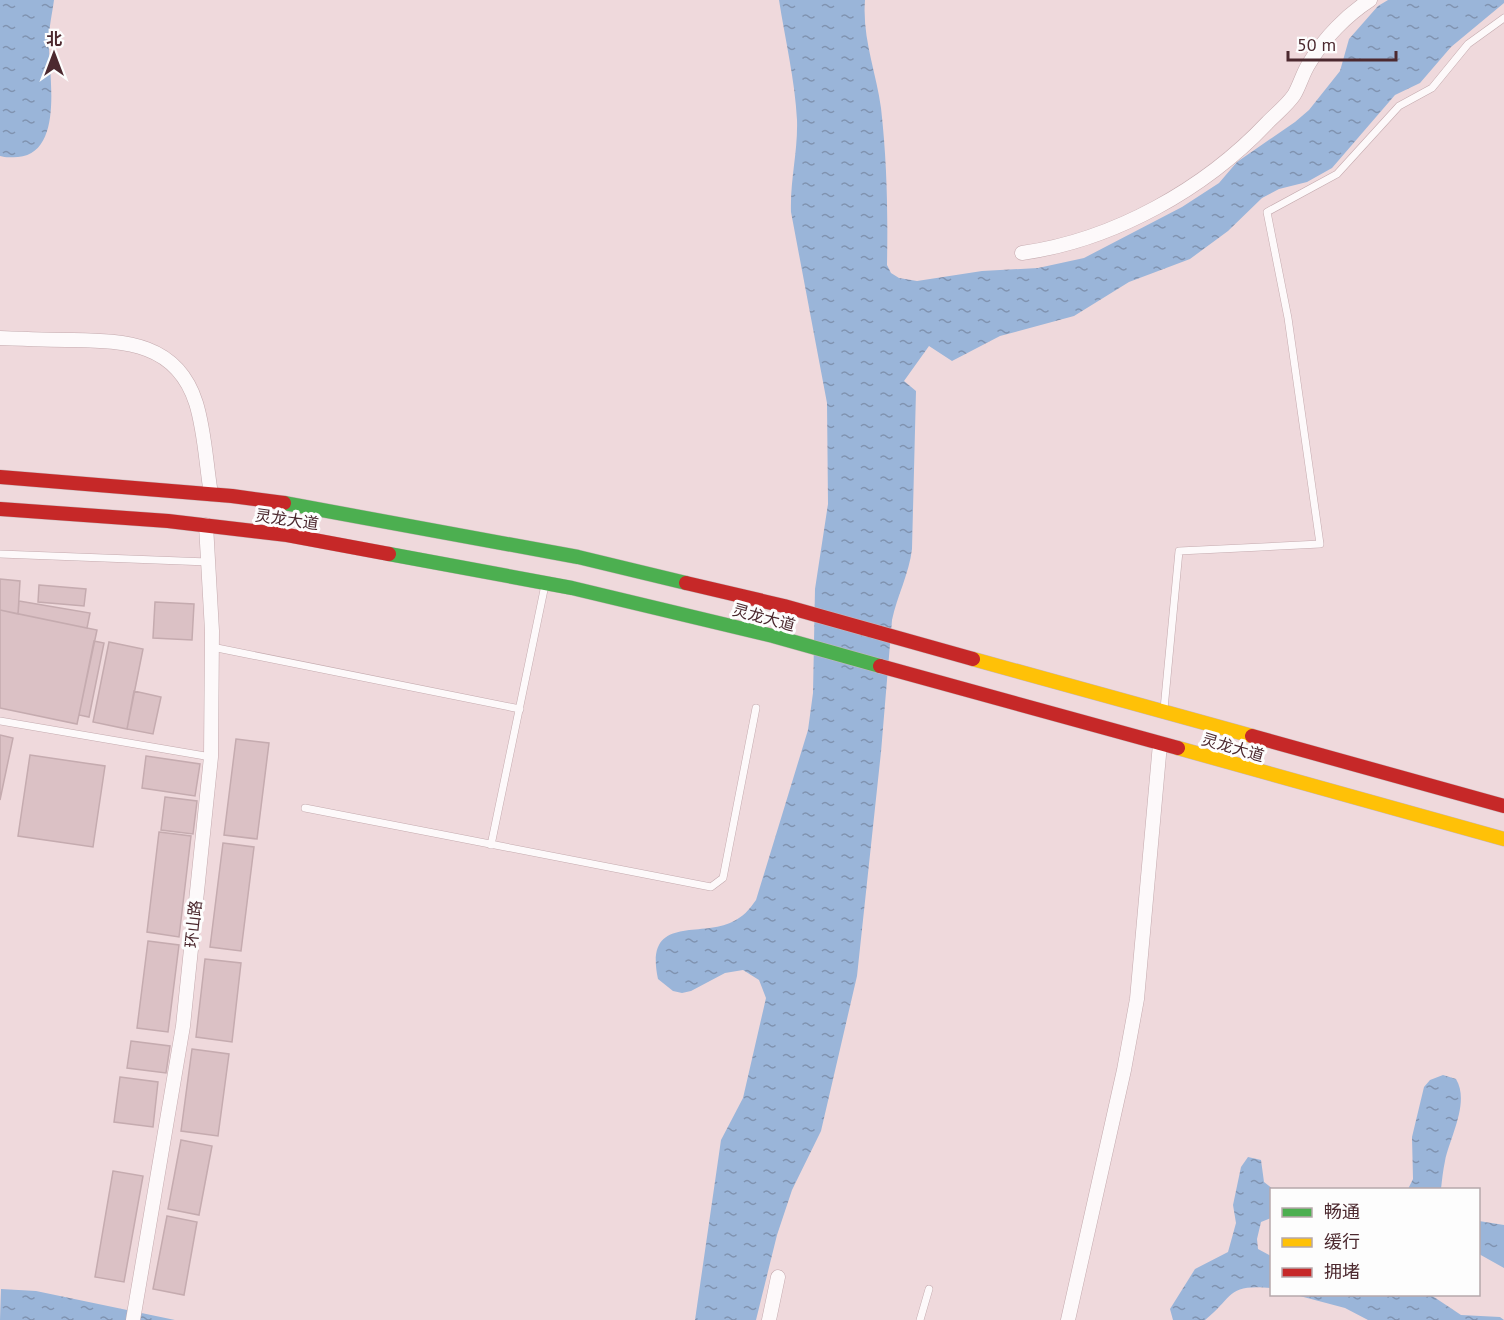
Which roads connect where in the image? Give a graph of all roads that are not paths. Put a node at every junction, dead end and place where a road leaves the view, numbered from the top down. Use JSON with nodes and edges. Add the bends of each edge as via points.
{"nodes":[{"id":1,"x":1370,"y":0,"type":"edge"},
{"id":2,"x":1504,"y":18,"type":"edge"},
{"id":3,"x":1022,"y":253,"type":"dead end"},
{"id":4,"x":0,"y":338,"type":"edge"},
{"id":5,"x":0,"y":466,"type":"edge"},
{"id":6,"x":0,"y":477,"type":"edge"},
{"id":7,"x":159,"y":488,"type":"junction"},
{"id":8,"x":211,"y":494,"type":"junction"},
{"id":9,"x":0,"y":508,"type":"edge"},
{"id":10,"x":125,"y":517,"type":"junction"},
{"id":11,"x":0,"y":522,"type":"edge"},
{"id":12,"x":206,"y":525,"type":"junction"},
{"id":13,"x":0,"y":554,"type":"edge"},
{"id":14,"x":208,"y":562,"type":"junction"},
{"id":15,"x":546,"y":583,"type":"junction"},
{"id":16,"x":212,"y":648,"type":"junction"},
{"id":17,"x":756,"y":708,"type":"dead end"},
{"id":18,"x":520,"y":709,"type":"junction"},
{"id":19,"x":1164,"y":712,"type":"junction"},
{"id":20,"x":0,"y":720,"type":"edge"},
{"id":21,"x":1160,"y":744,"type":"junction"},
{"id":22,"x":211,"y":757,"type":"junction"},
{"id":23,"x":1504,"y":806,"type":"edge"},
{"id":24,"x":305,"y":808,"type":"dead end"},
{"id":25,"x":1504,"y":839,"type":"edge"},
{"id":26,"x":491,"y":845,"type":"junction"},
{"id":27,"x":778,"y":1277,"type":"dead end"},
{"id":28,"x":929,"y":1289,"type":"dead end"},
{"id":29,"x":133,"y":1320,"type":"edge"},
{"id":30,"x":769,"y":1320,"type":"edge"},
{"id":31,"x":920,"y":1320,"type":"edge"},
{"id":32,"x":1068,"y":1320,"type":"edge"}],
"edges":[{"from":1,"to":3,"type":"street","via":[[1357,8],[1320,47],[1294,95],[1240,152],[1192,185],[1112,229],[1069,244]]},
{"from":2,"to":19,"type":"lane","via":[[1468,44],[1432,88],[1399,106],[1337,174],[1267,212],[1288,318],[1320,544],[1179,551]]},
{"from":4,"to":8,"type":"street","via":[[124,342],[167,360],[183,376],[197,404]]},
{"from":5,"to":7,"type":"main road"},
{"from":6,"to":7,"type":"main road","name":"灵龙大道"},
{"from":7,"to":8,"type":"main road","name":"灵龙大道"},
{"from":8,"to":19,"type":"main road","name":"灵龙大道","via":[[292,504],[579,557],[784,606]]},
{"from":9,"to":10,"type":"main road","name":"灵龙大道"},
{"from":10,"to":11,"type":"main road"},
{"from":10,"to":12,"type":"main road","name":"灵龙大道"},
{"from":12,"to":14,"type":"street","name":"环山路"},
{"from":12,"to":15,"type":"main road","name":"灵龙大道","via":[[324,541]]},
{"from":13,"to":14,"type":"lane"},
{"from":14,"to":16,"type":"street","name":"环山路"},
{"from":15,"to":18,"type":"lane"},
{"from":15,"to":21,"type":"main road","name":"灵龙大道","via":[[785,639]]},
{"from":16,"to":18,"type":"lane"},
{"from":16,"to":22,"type":"street","name":"环山路"},
{"from":17,"to":26,"type":"lane","via":[[723,878],[716,885],[705,888]]},
{"from":18,"to":26,"type":"lane"},
{"from":19,"to":23,"type":"main road","name":"灵龙大道"},
{"from":20,"to":22,"type":"lane"},
{"from":21,"to":25,"type":"main road","name":"灵龙大道"},
{"from":21,"to":32,"type":"street","via":[[1135,1008]]},
{"from":22,"to":29,"type":"street","name":"环山路","via":[[183,1026]]},
{"from":24,"to":26,"type":"lane"},
{"from":27,"to":30,"type":"street"},
{"from":28,"to":31,"type":"lane"}]}
